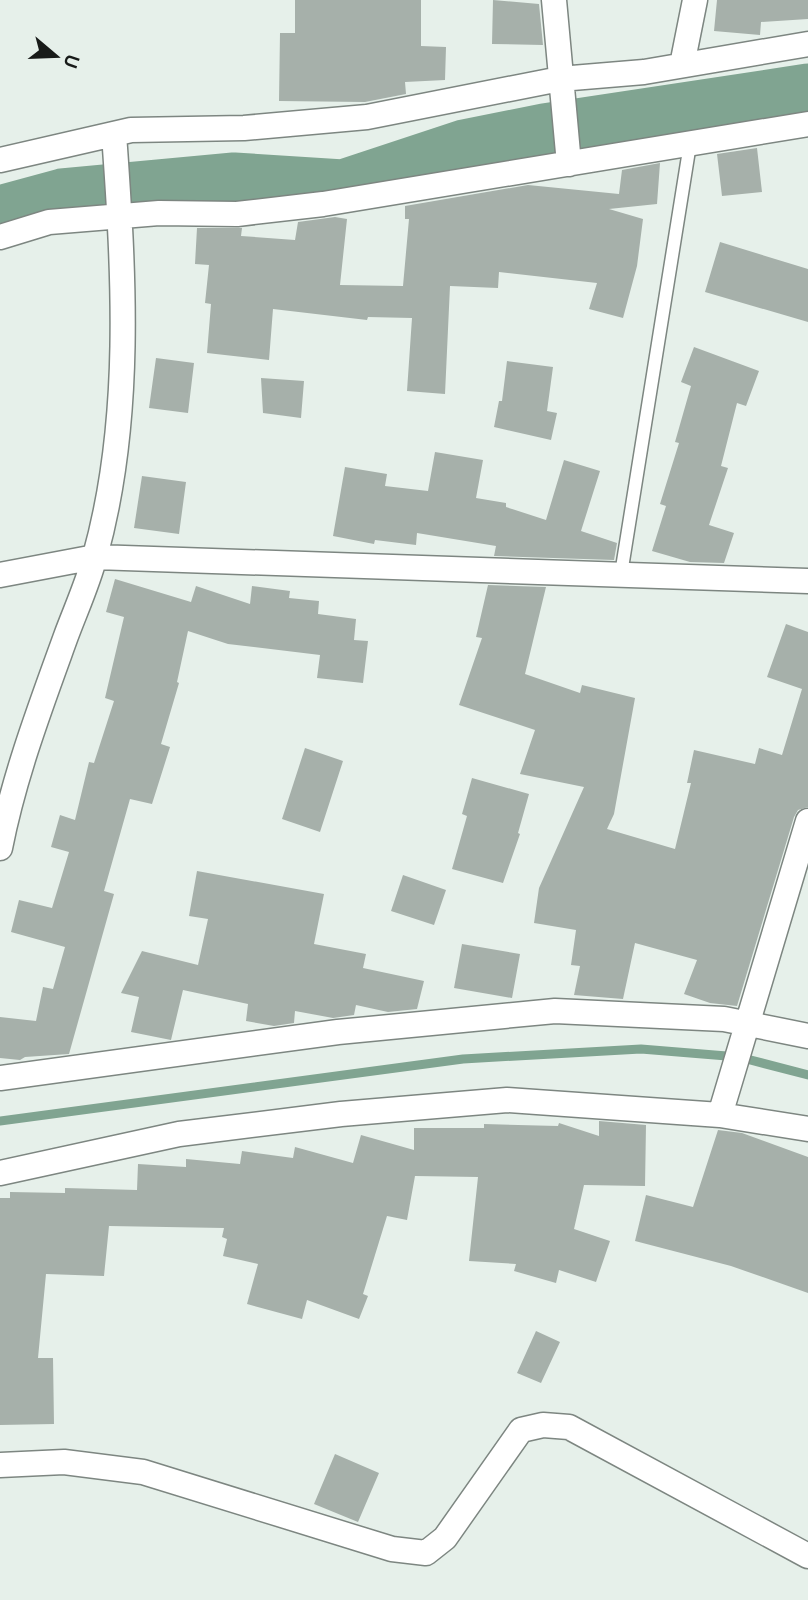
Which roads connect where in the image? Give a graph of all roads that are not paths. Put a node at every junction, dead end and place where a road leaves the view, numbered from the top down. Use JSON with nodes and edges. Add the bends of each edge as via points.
{"nodes":[{"id":1,"x":554,"y":0,"type":"edge"},
{"id":2,"x":695,"y":0,"type":"edge"},
{"id":3,"x":808,"y":44,"type":"edge"},
{"id":4,"x":682,"y":65,"type":"junction"},
{"id":5,"x":561,"y":84,"type":"junction"},
{"id":6,"x":808,"y":124,"type":"edge"},
{"id":7,"x":690,"y":144,"type":"junction"},
{"id":8,"x":114,"y":145,"type":"junction"},
{"id":9,"x":568,"y":152,"type":"junction"},
{"id":10,"x":0,"y":160,"type":"edge"},
{"id":11,"x":120,"y":211,"type":"junction"},
{"id":12,"x":0,"y":237,"type":"edge"},
{"id":13,"x":95,"y":556,"type":"junction"},
{"id":14,"x":621,"y":574,"type":"junction"},
{"id":15,"x":0,"y":575,"type":"edge"},
{"id":16,"x":808,"y":580,"type":"edge"},
{"id":17,"x":808,"y":821,"type":"edge"},
{"id":18,"x":0,"y":848,"type":"edge"},
{"id":19,"x":744,"y":1029,"type":"junction"},
{"id":20,"x":808,"y":1036,"type":"edge"},
{"id":21,"x":0,"y":1078,"type":"edge"},
{"id":22,"x":721,"y":1108,"type":"junction"},
{"id":23,"x":808,"y":1129,"type":"edge"},
{"id":24,"x":0,"y":1173,"type":"edge"},
{"id":25,"x":0,"y":1465,"type":"edge"},
{"id":26,"x":808,"y":1556,"type":"edge"}],
"edges":[{"from":1,"to":5,"type":"street"},
{"from":2,"to":4,"type":"street"},
{"from":3,"to":4,"type":"street"},
{"from":4,"to":5,"type":"street"},
{"from":5,"to":8,"type":"street","via":[[367,117],[244,128],[131,131]]},
{"from":5,"to":9,"type":"street"},
{"from":6,"to":7,"type":"street"},
{"from":7,"to":9,"type":"street"},
{"from":7,"to":14,"type":"lane"},
{"from":8,"to":10,"type":"street"},
{"from":8,"to":11,"type":"street"},
{"from":9,"to":11,"type":"street","via":[[310,206],[237,214]]},
{"from":11,"to":12,"type":"street","via":[[49,222]]},
{"from":11,"to":13,"type":"street","via":[[120,396],[113,465]]},
{"from":13,"to":14,"type":"street"},
{"from":13,"to":15,"type":"street"},
{"from":13,"to":18,"type":"street","via":[[37,722]]},
{"from":14,"to":16,"type":"street"},
{"from":17,"to":19,"type":"street"},
{"from":19,"to":20,"type":"street"},
{"from":19,"to":21,"type":"street","via":[[555,1011],[338,1032]]},
{"from":19,"to":22,"type":"street"},
{"from":22,"to":23,"type":"street"},
{"from":22,"to":24,"type":"street","via":[[508,1100],[341,1115],[179,1134]]},
{"from":25,"to":26,"type":"street","via":[[64,1462],[143,1472],[392,1549],[426,1553],[444,1538],[521,1430],[543,1425],[569,1427]]}]}
